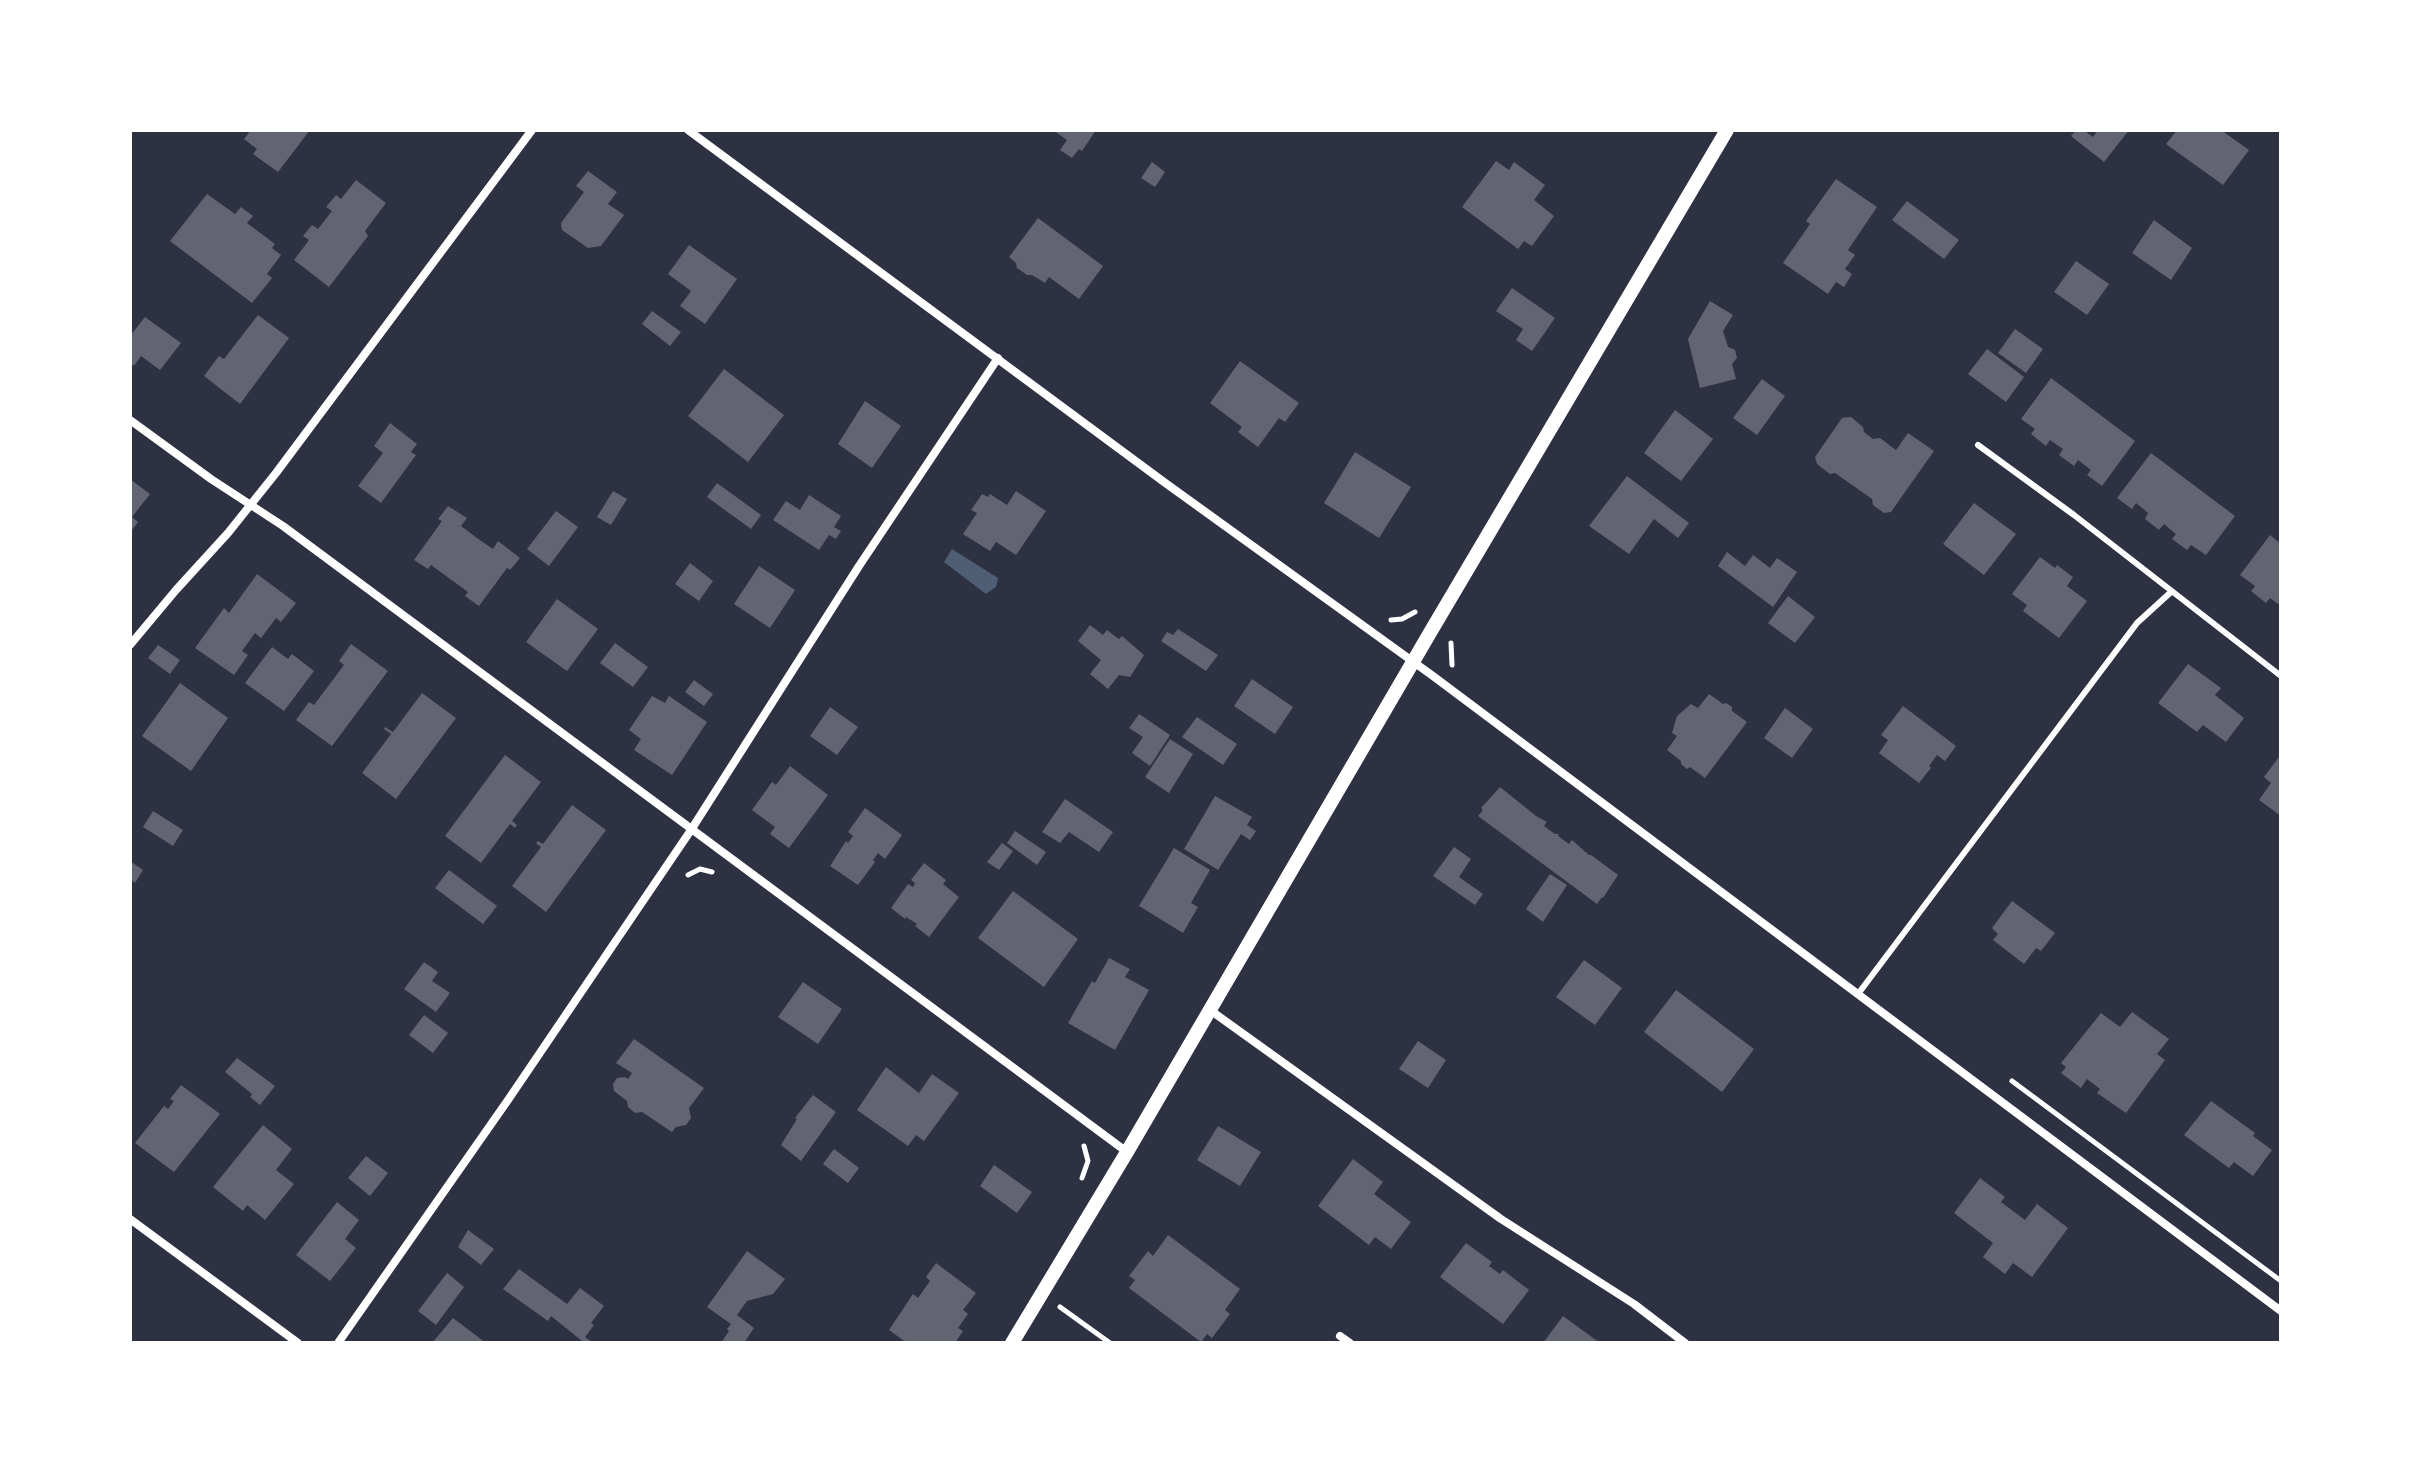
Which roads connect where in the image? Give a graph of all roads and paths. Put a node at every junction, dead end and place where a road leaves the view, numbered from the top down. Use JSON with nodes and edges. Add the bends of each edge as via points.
{"nodes":[{"id":1,"x":532,"y":130,"type":"edge"},
{"id":2,"x":688,"y":130,"type":"edge"},
{"id":3,"x":1727,"y":130,"type":"edge"},
{"id":4,"x":998,"y":358,"type":"junction"},
{"id":5,"x":130,"y":420,"type":"edge"},
{"id":6,"x":1978,"y":445,"type":"dead end"},
{"id":7,"x":251,"y":505,"type":"junction"},
{"id":8,"x":2171,"y":592,"type":"junction"},
{"id":9,"x":130,"y":645,"type":"edge"},
{"id":10,"x":1413,"y":663,"type":"junction"},
{"id":11,"x":2281,"y":676,"type":"edge"},
{"id":12,"x":691,"y":830,"type":"junction"},
{"id":13,"x":688,"y":875,"type":"dead end"},
{"id":14,"x":721,"y":879,"type":"dead end"},
{"id":15,"x":1858,"y":994,"type":"junction"},
{"id":16,"x":1210,"y":1010,"type":"junction"},
{"id":17,"x":1080,"y":1142,"type":"dead end"},
{"id":18,"x":1127,"y":1152,"type":"junction"},
{"id":19,"x":1079,"y":1182,"type":"dead end"},
{"id":20,"x":130,"y":1219,"type":"edge"},
{"id":21,"x":1060,"y":1307,"type":"dead end"},
{"id":22,"x":2281,"y":1311,"type":"edge"},
{"id":23,"x":1340,"y":1336,"type":"dead end"},
{"id":24,"x":298,"y":1343,"type":"edge"},
{"id":25,"x":338,"y":1343,"type":"edge"},
{"id":26,"x":1012,"y":1343,"type":"edge"},
{"id":27,"x":1110,"y":1343,"type":"edge"},
{"id":28,"x":1350,"y":1343,"type":"edge"},
{"id":29,"x":1685,"y":1343,"type":"edge"}],
"edges":[{"from":1,"to":7,"type":"street"},
{"from":2,"to":4,"type":"street"},
{"from":3,"to":10,"type":"street"},
{"from":4,"to":10,"type":"street"},
{"from":4,"to":12,"type":"street"},
{"from":5,"to":7,"type":"street"},
{"from":6,"to":8,"type":"lane"},
{"from":7,"to":9,"type":"street"},
{"from":7,"to":12,"type":"street"},
{"from":8,"to":11,"type":"lane"},
{"from":8,"to":15,"type":"lane","via":[[2137,623]]},
{"from":10,"to":15,"type":"street"},
{"from":10,"to":16,"type":"street"},
{"from":12,"to":18,"type":"street"},
{"from":12,"to":25,"type":"street"},
{"from":13,"to":14,"type":"path","via":[[703,869]]},
{"from":15,"to":22,"type":"street"},
{"from":16,"to":18,"type":"street"},
{"from":16,"to":29,"type":"street","via":[[1501,1219],[1622,1295]]},
{"from":17,"to":19,"type":"path","via":[[1088,1161]]},
{"from":18,"to":26,"type":"street"},
{"from":20,"to":24,"type":"street"},
{"from":21,"to":27,"type":"path"},
{"from":23,"to":28,"type":"street"}]}
